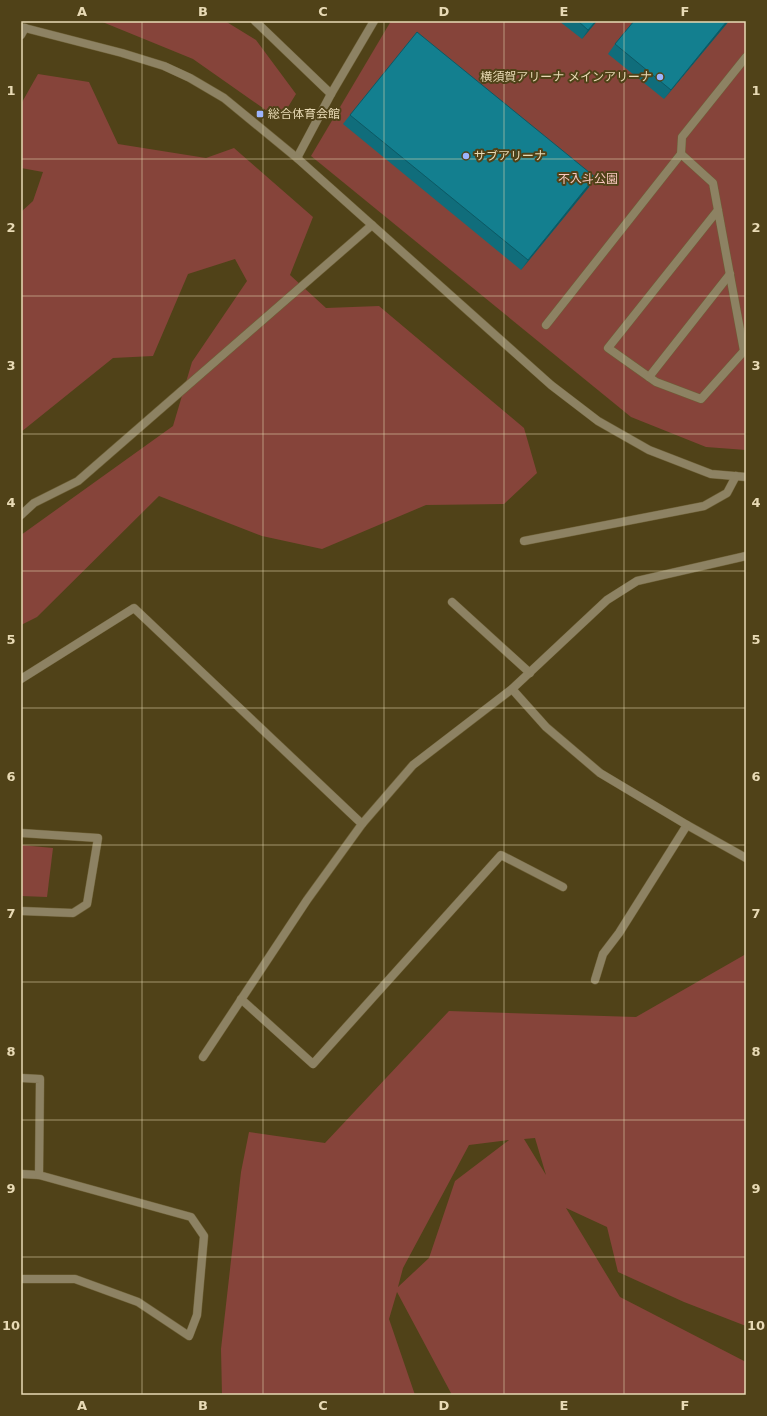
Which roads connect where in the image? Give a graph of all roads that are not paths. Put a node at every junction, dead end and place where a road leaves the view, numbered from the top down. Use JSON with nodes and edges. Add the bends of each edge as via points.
{"nodes":[{"id":1,"x":255,"y":21,"type":"edge"},
{"id":2,"x":374,"y":21,"type":"edge"},
{"id":3,"x":23,"y":27,"type":"edge"},
{"id":4,"x":21,"y":36,"type":"edge"},
{"id":5,"x":746,"y":57,"type":"edge"},
{"id":6,"x":331,"y":94,"type":"junction"},
{"id":7,"x":681,"y":154,"type":"junction"},
{"id":8,"x":297,"y":158,"type":"junction"},
{"id":9,"x":718,"y":210,"type":"junction"},
{"id":10,"x":372,"y":225,"type":"junction"},
{"id":11,"x":730,"y":274,"type":"junction"},
{"id":12,"x":546,"y":325,"type":"dead end"},
{"id":13,"x":649,"y":377,"type":"junction"},
{"id":14,"x":736,"y":476,"type":"junction"},
{"id":15,"x":746,"y":477,"type":"edge"},
{"id":16,"x":21,"y":515,"type":"edge"},
{"id":17,"x":524,"y":542,"type":"dead end"},
{"id":18,"x":746,"y":556,"type":"edge"},
{"id":19,"x":452,"y":602,"type":"dead end"},
{"id":20,"x":530,"y":673,"type":"junction"},
{"id":21,"x":21,"y":679,"type":"edge"},
{"id":22,"x":512,"y":689,"type":"junction"},
{"id":23,"x":362,"y":824,"type":"junction"},
{"id":24,"x":687,"y":825,"type":"junction"},
{"id":25,"x":21,"y":833,"type":"edge"},
{"id":26,"x":746,"y":858,"type":"edge"},
{"id":27,"x":563,"y":888,"type":"dead end"},
{"id":28,"x":21,"y":911,"type":"edge"},
{"id":29,"x":595,"y":980,"type":"dead end"},
{"id":30,"x":241,"y":999,"type":"junction"},
{"id":31,"x":203,"y":1057,"type":"dead end"},
{"id":32,"x":21,"y":1078,"type":"edge"},
{"id":33,"x":21,"y":1174,"type":"edge"},
{"id":34,"x":39,"y":1175,"type":"junction"},
{"id":35,"x":21,"y":1279,"type":"edge"}],
"edges":[{"from":1,"to":6,"type":"street"},
{"from":2,"to":6,"type":"street"},
{"from":3,"to":4,"type":"street"},
{"from":3,"to":8,"type":"street","via":[[122,53],[164,66],[190,78],[224,98]]},
{"from":5,"to":7,"type":"street","via":[[682,137]]},
{"from":6,"to":8,"type":"street"},
{"from":7,"to":9,"type":"street","via":[[713,183]]},
{"from":7,"to":12,"type":"street"},
{"from":8,"to":10,"type":"street"},
{"from":9,"to":11,"type":"street"},
{"from":9,"to":13,"type":"street","via":[[608,348]]},
{"from":10,"to":14,"type":"street","via":[[545,380],[598,421],[649,450],[711,474]]},
{"from":10,"to":16,"type":"street","via":[[78,481],[34,503]]},
{"from":11,"to":13,"type":"street"},
{"from":11,"to":13,"type":"street","via":[[744,351],[701,399]]},
{"from":14,"to":15,"type":"street"},
{"from":14,"to":17,"type":"street","via":[[728,493],[704,506]]},
{"from":18,"to":20,"type":"street","via":[[637,581],[607,600]]},
{"from":19,"to":20,"type":"street"},
{"from":20,"to":22,"type":"street"},
{"from":21,"to":23,"type":"street","via":[[134,608]]},
{"from":22,"to":23,"type":"street","via":[[413,765]]},
{"from":22,"to":24,"type":"street","via":[[546,727],[600,773]]},
{"from":23,"to":30,"type":"street","via":[[307,900]]},
{"from":24,"to":26,"type":"street"},
{"from":24,"to":29,"type":"street","via":[[603,954]]},
{"from":25,"to":28,"type":"street","via":[[98,838],[87,904],[73,913]]},
{"from":27,"to":30,"type":"street","via":[[501,855],[313,1064]]},
{"from":30,"to":31,"type":"street"},
{"from":32,"to":34,"type":"street","via":[[40,1079]]},
{"from":33,"to":34,"type":"street"},
{"from":34,"to":35,"type":"street","via":[[191,1217],[204,1236],[197,1315],[190,1336],[138,1302],[75,1280]]}]}
